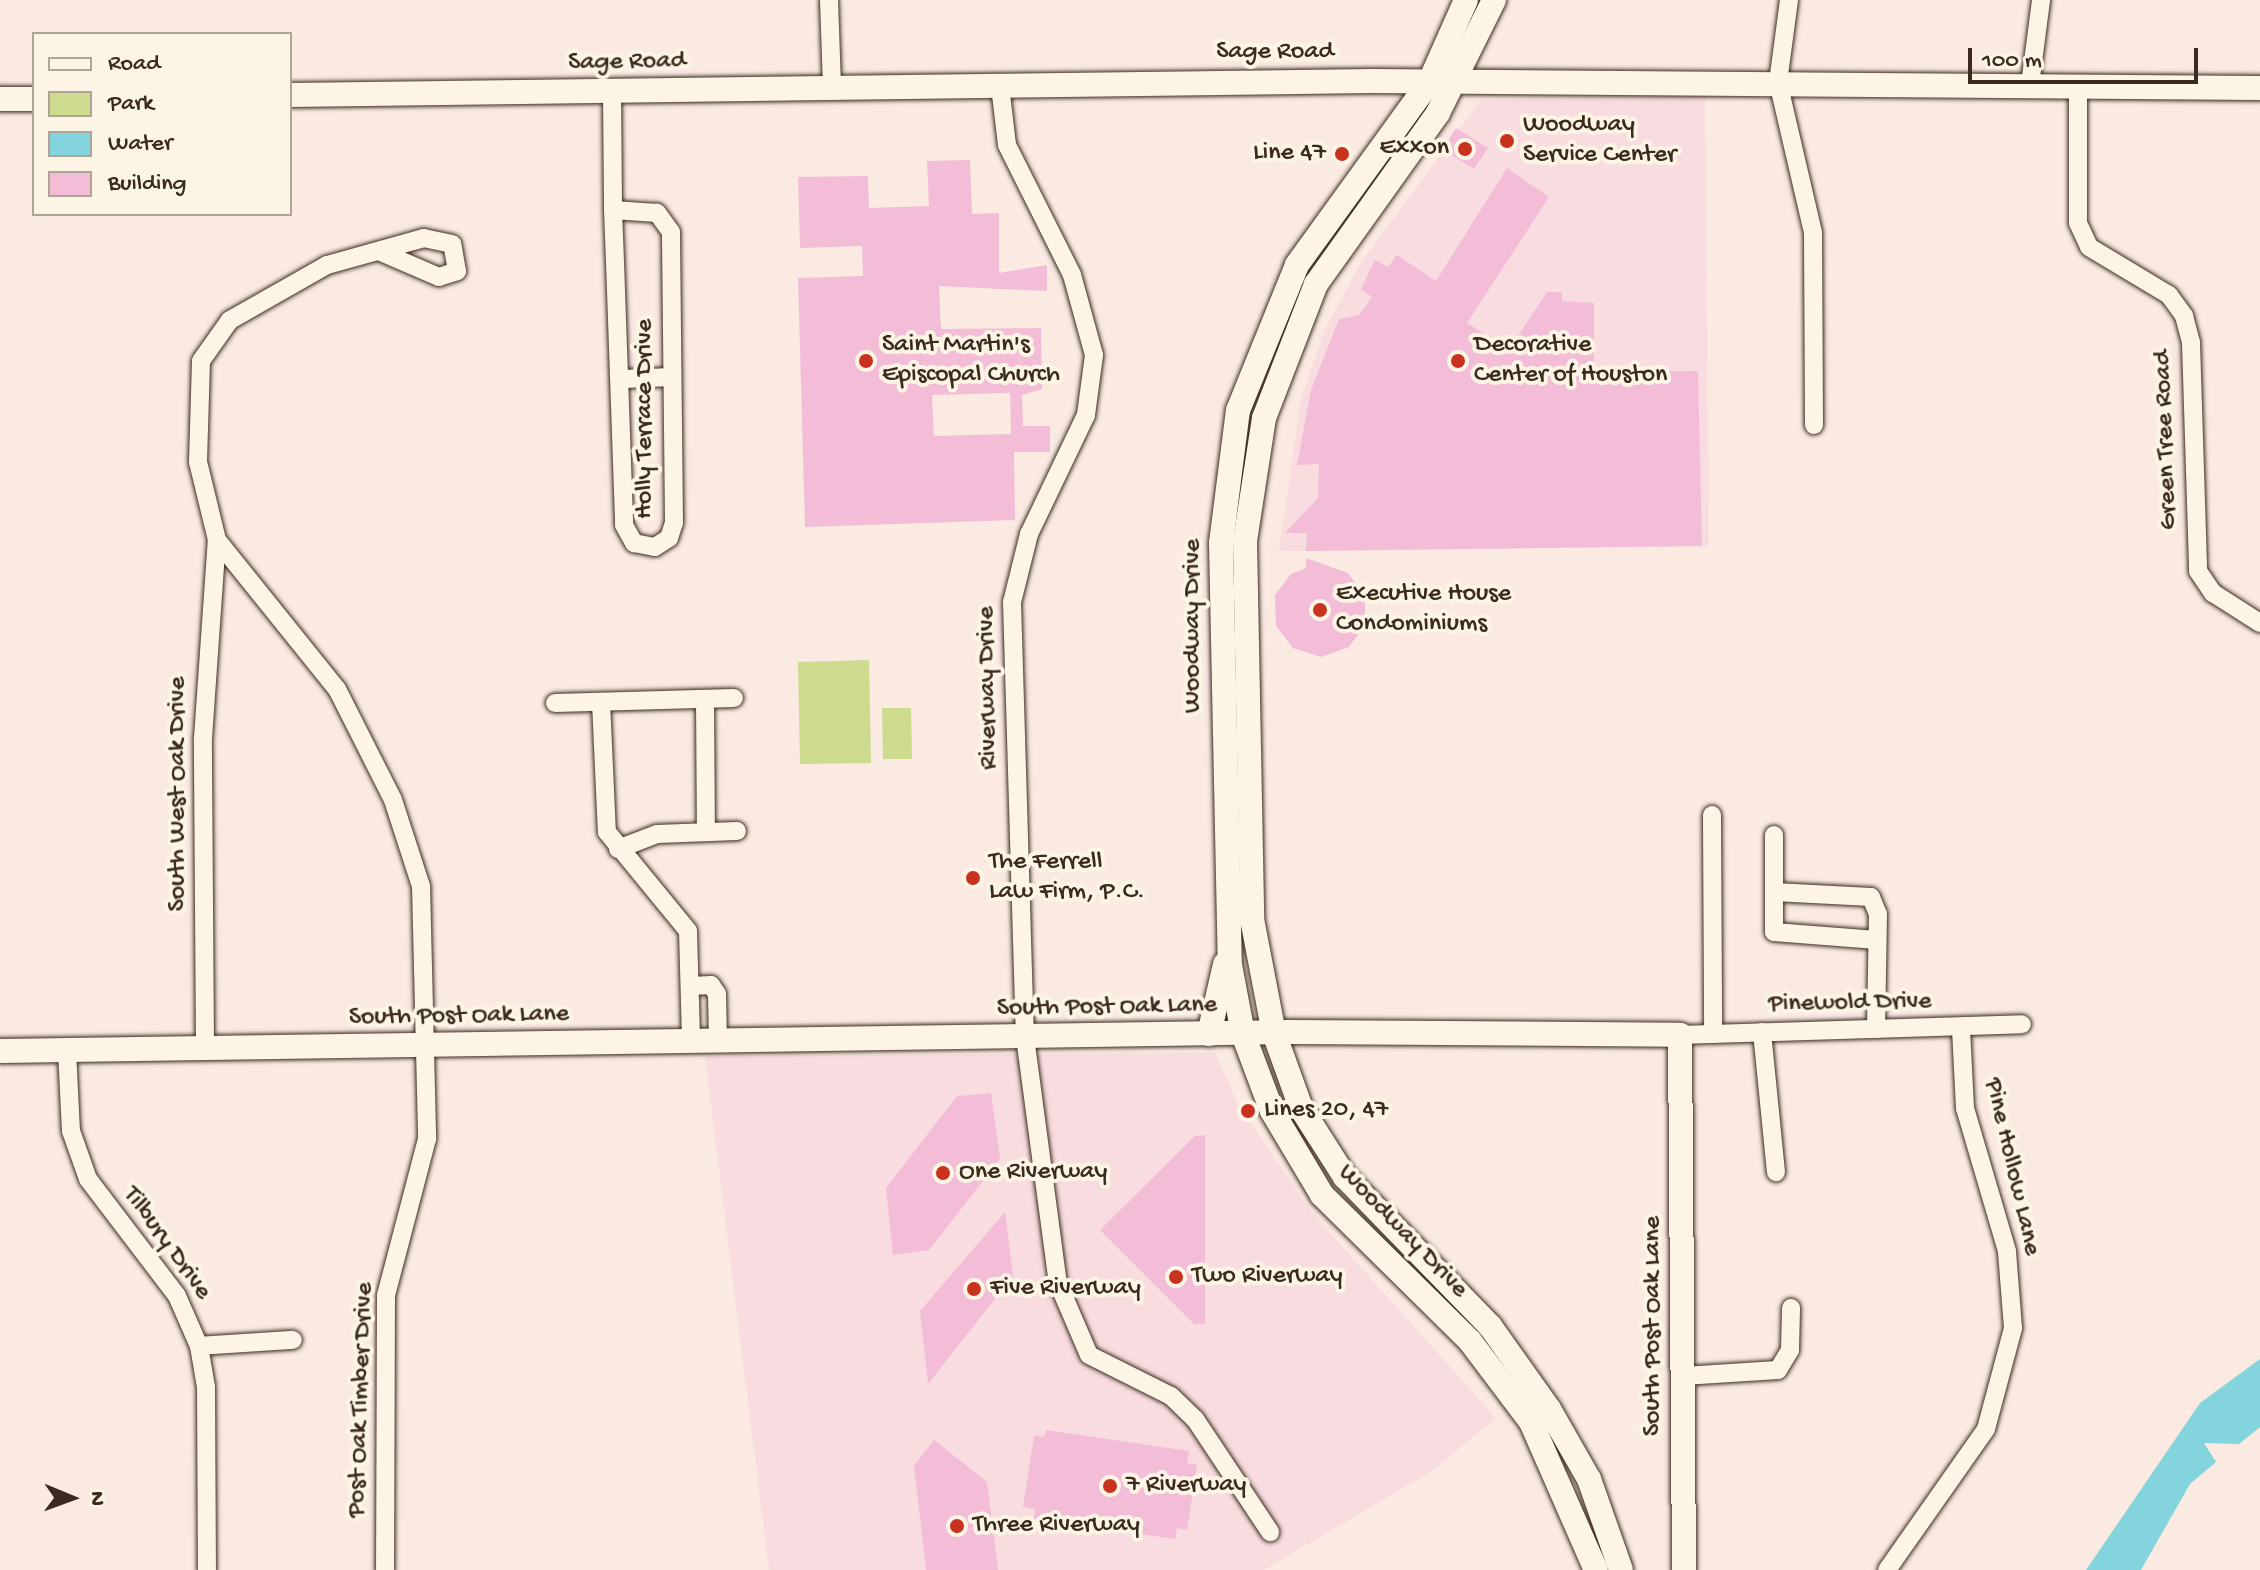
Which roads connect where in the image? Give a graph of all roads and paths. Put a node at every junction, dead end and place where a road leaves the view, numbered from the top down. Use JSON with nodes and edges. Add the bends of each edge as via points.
{"nodes":[{"id":1,"x":829,"y":0,"type":"edge"},
{"id":2,"x":1466,"y":0,"type":"edge"},
{"id":3,"x":1494,"y":0,"type":"edge"},
{"id":4,"x":1789,"y":0,"type":"edge"},
{"id":5,"x":2041,"y":0,"type":"edge"},
{"id":6,"x":1372,"y":81,"type":"junction"},
{"id":7,"x":1430,"y":81,"type":"junction"},
{"id":8,"x":1457,"y":82,"type":"junction"},
{"id":9,"x":1778,"y":82,"type":"junction"},
{"id":10,"x":2030,"y":85,"type":"junction"},
{"id":11,"x":1000,"y":86,"type":"junction"},
{"id":12,"x":2078,"y":86,"type":"junction"},
{"id":13,"x":832,"y":87,"type":"junction"},
{"id":14,"x":2260,"y":88,"type":"edge"},
{"id":15,"x":612,"y":91,"type":"junction"},
{"id":16,"x":292,"y":95,"type":"edge"},
{"id":17,"x":0,"y":99,"type":"edge"},
{"id":18,"x":32,"y":99,"type":"edge"},
{"id":19,"x":1399,"y":124,"type":"junction"},
{"id":20,"x":613,"y":210,"type":"junction"},
{"id":21,"x":381,"y":252,"type":"dead end"},
{"id":22,"x":672,"y":377,"type":"junction"},
{"id":23,"x":623,"y":379,"type":"junction"},
{"id":24,"x":1814,"y":425,"type":"dead end"},
{"id":25,"x":1234,"y":526,"type":"junction"},
{"id":26,"x":217,"y":540,"type":"junction"},
{"id":27,"x":2260,"y":623,"type":"edge"},
{"id":28,"x":734,"y":698,"type":"dead end"},
{"id":29,"x":705,"y":699,"type":"junction"},
{"id":30,"x":601,"y":702,"type":"junction"},
{"id":31,"x":555,"y":703,"type":"dead end"},
{"id":32,"x":1235,"y":778,"type":"junction"},
{"id":33,"x":1712,"y":815,"type":"dead end"},
{"id":34,"x":706,"y":831,"type":"junction"},
{"id":35,"x":737,"y":831,"type":"dead end"},
{"id":36,"x":1774,"y":835,"type":"dead end"},
{"id":37,"x":618,"y":849,"type":"junction"},
{"id":38,"x":1774,"y":892,"type":"junction"},
{"id":39,"x":1877,"y":940,"type":"junction"},
{"id":40,"x":1229,"y":952,"type":"junction"},
{"id":41,"x":691,"y":986,"type":"junction"},
{"id":42,"x":2022,"y":1024,"type":"dead end"},
{"id":43,"x":1961,"y":1028,"type":"junction"},
{"id":44,"x":1876,"y":1029,"type":"junction"},
{"id":45,"x":1762,"y":1032,"type":"junction"},
{"id":46,"x":1274,"y":1033,"type":"junction"},
{"id":47,"x":1209,"y":1034,"type":"junction"},
{"id":48,"x":1243,"y":1034,"type":"junction"},
{"id":49,"x":1713,"y":1034,"type":"junction"},
{"id":50,"x":1680,"y":1035,"type":"junction"},
{"id":51,"x":1025,"y":1037,"type":"junction"},
{"id":52,"x":691,"y":1041,"type":"junction"},
{"id":53,"x":718,"y":1041,"type":"junction"},
{"id":54,"x":426,"y":1045,"type":"junction"},
{"id":55,"x":205,"y":1048,"type":"junction"},
{"id":56,"x":67,"y":1050,"type":"junction"},
{"id":57,"x":0,"y":1051,"type":"edge"},
{"id":58,"x":1776,"y":1172,"type":"dead end"},
{"id":59,"x":1430,"y":1269,"type":"junction"},
{"id":60,"x":1412,"y":1287,"type":"junction"},
{"id":61,"x":1791,"y":1308,"type":"dead end"},
{"id":62,"x":293,"y":1340,"type":"dead end"},
{"id":63,"x":199,"y":1346,"type":"junction"},
{"id":64,"x":1683,"y":1376,"type":"junction"},
{"id":65,"x":1540,"y":1415,"type":"junction"},
{"id":66,"x":1270,"y":1532,"type":"dead end"},
{"id":67,"x":207,"y":1570,"type":"edge"},
{"id":68,"x":385,"y":1570,"type":"edge"},
{"id":69,"x":1596,"y":1570,"type":"edge"},
{"id":70,"x":1621,"y":1570,"type":"edge"},
{"id":71,"x":1684,"y":1570,"type":"edge"},
{"id":72,"x":1887,"y":1570,"type":"edge"}],
"edges":[{"from":1,"to":13,"type":"street"},
{"from":2,"to":7,"type":"main road","name":"Woodway Drive"},
{"from":3,"to":8,"type":"main road","name":"Woodway Drive"},
{"from":4,"to":9,"type":"street"},
{"from":5,"to":10,"type":"street"},
{"from":6,"to":7,"type":"main road","name":"Sage Road"},
{"from":6,"to":11,"type":"main road","name":"Sage Road"},
{"from":6,"to":19,"type":"main road","via":[[1393,103]]},
{"from":7,"to":8,"type":"main road","name":"Sage Road"},
{"from":7,"to":19,"type":"main road","name":"Woodway Drive"},
{"from":8,"to":9,"type":"main road","name":"Sage Road"},
{"from":8,"to":25,"type":"main road","name":"Woodway Drive","via":[[1316,284],[1264,418]]},
{"from":9,"to":10,"type":"main road","name":"Sage Road"},
{"from":9,"to":24,"type":"street","via":[[1813,233]]},
{"from":10,"to":12,"type":"main road","name":"Sage Road"},
{"from":11,"to":13,"type":"main road","name":"Sage Road"},
{"from":11,"to":51,"type":"street","name":"Riverway Drive","via":[[1007,145],[1072,275],[1094,355],[1086,415],[1029,534],[1012,602]]},
{"from":12,"to":14,"type":"main road","name":"Sage Road"},
{"from":12,"to":27,"type":"street","name":"Green Tree Road","via":[[2078,223],[2089,247],[2169,295],[2184,316],[2191,343],[2198,571],[2213,593]]},
{"from":13,"to":15,"type":"main road","name":"Sage Road"},
{"from":15,"to":16,"type":"main road","name":"Sage Road"},
{"from":15,"to":20,"type":"street","name":"Holly Terrace Drive"},
{"from":17,"to":18,"type":"main road"},
{"from":19,"to":25,"type":"main road","name":"Woodway Drive","via":[[1297,265],[1261,340],[1238,410]]},
{"from":20,"to":22,"type":"street","name":"Holly Terrace Drive","via":[[657,213],[670,227]]},
{"from":20,"to":23,"type":"street","name":"Holly Terrace Drive"},
{"from":21,"to":26,"type":"street","via":[[316,270],[230,320],[209,342],[200,373],[198,472]]},
{"from":22,"to":23,"type":"street"},
{"from":22,"to":23,"type":"street","name":"Holly Terrace Drive","via":[[673,528],[665,542],[650,548],[634,543],[624,525]]},
{"from":25,"to":32,"type":"main road","name":"Woodway Drive"},
{"from":26,"to":54,"type":"street","name":"Post Oak Timber Drive","via":[[320,663],[401,819],[424,906]]},
{"from":26,"to":55,"type":"street","name":"South West Oak Drive","via":[[203,738]]},
{"from":28,"to":29,"type":"street"},
{"from":29,"to":30,"type":"street"},
{"from":29,"to":34,"type":"street"},
{"from":30,"to":31,"type":"street"},
{"from":30,"to":37,"type":"street","via":[[602,802]]},
{"from":32,"to":40,"type":"main road","name":"Woodway Drive"},
{"from":32,"to":46,"type":"main road","name":"Woodway Drive","via":[[1256,956]]},
{"from":33,"to":49,"type":"street"},
{"from":34,"to":35,"type":"street"},
{"from":34,"to":37,"type":"street","via":[[657,834]]},
{"from":36,"to":38,"type":"street"},
{"from":37,"to":41,"type":"street","via":[[688,931]]},
{"from":38,"to":39,"type":"street","via":[[1864,893],[1875,904]]},
{"from":38,"to":39,"type":"street","via":[[1774,932]]},
{"from":39,"to":44,"type":"street"},
{"from":40,"to":47,"type":"main road"},
{"from":40,"to":48,"type":"main road","name":"Woodway Drive"},
{"from":41,"to":52,"type":"street"},
{"from":41,"to":53,"type":"street","via":[[711,985],[717,994]]},
{"from":42,"to":43,"type":"street","name":"Pinewold Drive"},
{"from":43,"to":44,"type":"street","name":"Pinewold Drive"},
{"from":43,"to":72,"type":"street","name":"Pine Hollow Lane","via":[[1965,1108],[2007,1251],[2013,1328],[1986,1429]]},
{"from":44,"to":45,"type":"street","name":"Pinewold Drive"},
{"from":45,"to":49,"type":"street","name":"Pinewold Drive"},
{"from":45,"to":58,"type":"street"},
{"from":46,"to":48,"type":"main road","name":"South Post Oak Lane"},
{"from":46,"to":50,"type":"main road","name":"South Post Oak Lane"},
{"from":46,"to":59,"type":"main road","name":"Woodway Drive","via":[[1301,1108],[1345,1177]]},
{"from":47,"to":48,"type":"main road","name":"South Post Oak Lane"},
{"from":47,"to":51,"type":"main road","name":"South Post Oak Lane"},
{"from":48,"to":60,"type":"main road","name":"Woodway Drive","via":[[1272,1111],[1322,1195]]},
{"from":49,"to":50,"type":"street","name":"Pinewold Drive"},
{"from":50,"to":64,"type":"main road","name":"South Post Oak Lane"},
{"from":51,"to":53,"type":"main road","name":"South Post Oak Lane"},
{"from":51,"to":66,"type":"street","name":"Riverway Drive","via":[[1058,1283],[1070,1323],[1089,1355],[1118,1375],[1171,1396],[1195,1419]]},
{"from":52,"to":53,"type":"main road","name":"South Post Oak Lane"},
{"from":52,"to":54,"type":"main road","name":"South Post Oak Lane"},
{"from":54,"to":55,"type":"main road","name":"South Post Oak Lane"},
{"from":54,"to":68,"type":"street","name":"Post Oak Timber Drive","via":[[424,1168],[386,1295]]},
{"from":55,"to":56,"type":"main road","name":"South Post Oak Lane"},
{"from":56,"to":57,"type":"main road","name":"South Post Oak Lane"},
{"from":56,"to":63,"type":"street","name":"Tilbury Drive","via":[[71,1131],[88,1179],[177,1296]]},
{"from":59,"to":60,"type":"main road"},
{"from":59,"to":65,"type":"main road","name":"Woodway Drive","via":[[1490,1326]]},
{"from":60,"to":65,"type":"main road","name":"Woodway Drive"},
{"from":61,"to":64,"type":"street","via":[[1790,1350],[1778,1370]]},
{"from":62,"to":63,"type":"street"},
{"from":63,"to":67,"type":"street","name":"Tilbury Drive","via":[[206,1387]]},
{"from":64,"to":71,"type":"main road","name":"South Post Oak Lane"},
{"from":65,"to":69,"type":"main road","name":"Woodway Drive"},
{"from":65,"to":70,"type":"main road","name":"Woodway Drive","via":[[1589,1479]]}]}
